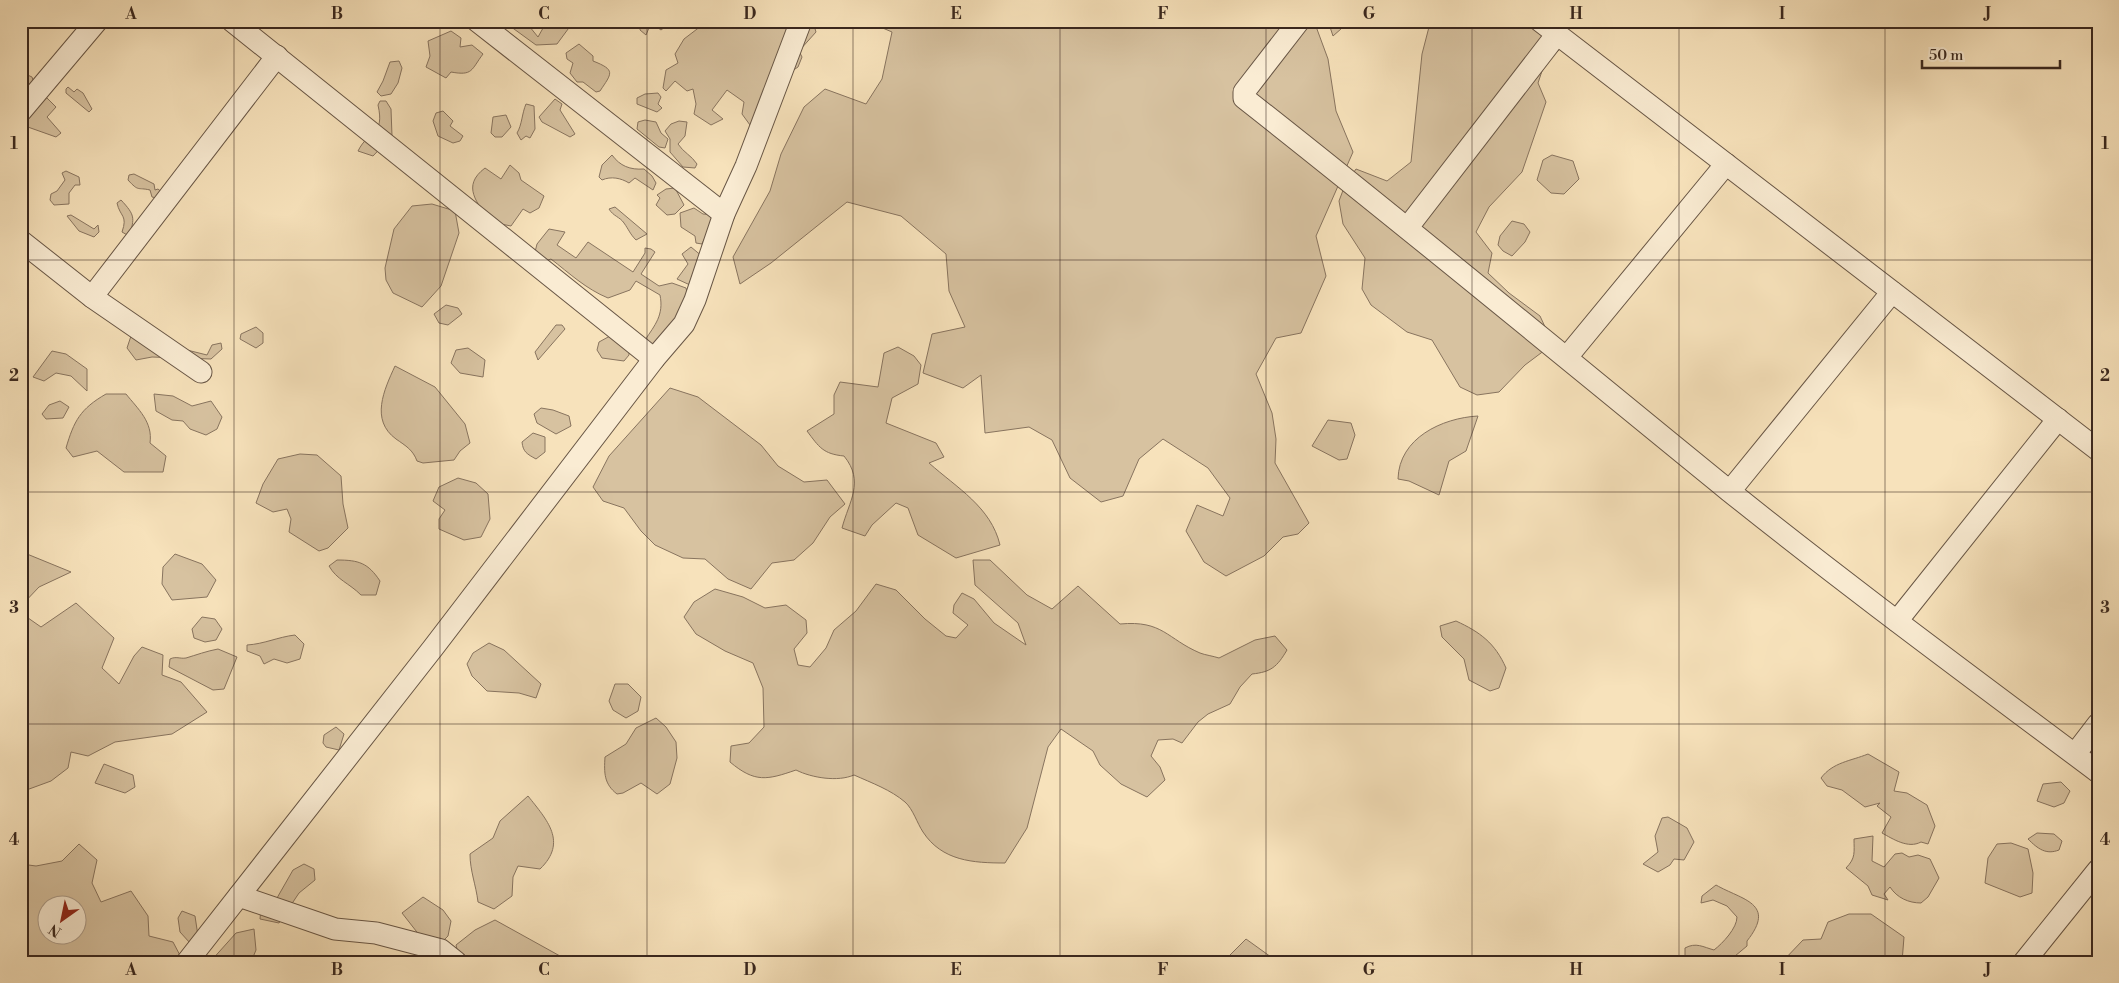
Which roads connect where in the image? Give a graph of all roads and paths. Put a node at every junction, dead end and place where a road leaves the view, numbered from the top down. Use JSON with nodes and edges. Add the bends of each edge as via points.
{"nodes":[{"id":1,"x":97,"y":21,"type":"edge"},
{"id":2,"x":232,"y":21,"type":"edge"},
{"id":3,"x":477,"y":21,"type":"edge"},
{"id":4,"x":801,"y":21,"type":"edge"},
{"id":5,"x":1299,"y":21,"type":"edge"},
{"id":6,"x":1540,"y":21,"type":"edge"},
{"id":7,"x":1557,"y":34,"type":"junction"},
{"id":8,"x":276,"y":56,"type":"junction"},
{"id":9,"x":21,"y":111,"type":"edge"},
{"id":10,"x":1726,"y":164,"type":"junction"},
{"id":11,"x":724,"y":214,"type":"junction"},
{"id":12,"x":1408,"y":227,"type":"junction"},
{"id":13,"x":21,"y":241,"type":"edge"},
{"id":14,"x":1892,"y":292,"type":"junction"},
{"id":15,"x":92,"y":297,"type":"junction"},
{"id":16,"x":1567,"y":357,"type":"junction"},
{"id":17,"x":654,"y":359,"type":"junction"},
{"id":18,"x":201,"y":372,"type":"dead end"},
{"id":19,"x":2058,"y":419,"type":"junction"},
{"id":20,"x":2098,"y":450,"type":"edge"},
{"id":21,"x":1730,"y":491,"type":"junction"},
{"id":22,"x":1897,"y":621,"type":"junction"},
{"id":23,"x":2098,"y":724,"type":"edge"},
{"id":24,"x":2075,"y":754,"type":"junction"},
{"id":25,"x":2098,"y":772,"type":"edge"},
{"id":26,"x":2098,"y":870,"type":"edge"},
{"id":27,"x":239,"y":896,"type":"junction"},
{"id":28,"x":187,"y":962,"type":"edge"},
{"id":29,"x":456,"y":962,"type":"edge"},
{"id":30,"x":2024,"y":962,"type":"edge"}],
"edges":[{"from":1,"to":9,"type":"street"},
{"from":2,"to":8,"type":"street"},
{"from":3,"to":11,"type":"street"},
{"from":4,"to":11,"type":"street","via":[[746,166]]},
{"from":5,"to":12,"type":"street","via":[[1244,92],[1244,98]]},
{"from":6,"to":7,"type":"street"},
{"from":7,"to":10,"type":"street"},
{"from":7,"to":12,"type":"street"},
{"from":8,"to":15,"type":"street"},
{"from":8,"to":17,"type":"street"},
{"from":10,"to":14,"type":"street"},
{"from":10,"to":16,"type":"street"},
{"from":11,"to":17,"type":"street","via":[[696,300],[684,324]]},
{"from":12,"to":16,"type":"street"},
{"from":13,"to":15,"type":"street"},
{"from":14,"to":19,"type":"street"},
{"from":14,"to":21,"type":"street"},
{"from":15,"to":18,"type":"street"},
{"from":16,"to":21,"type":"street"},
{"from":17,"to":27,"type":"street"},
{"from":19,"to":20,"type":"street"},
{"from":19,"to":22,"type":"street"},
{"from":21,"to":22,"type":"street"},
{"from":22,"to":24,"type":"street"},
{"from":23,"to":24,"type":"street"},
{"from":24,"to":25,"type":"street"},
{"from":26,"to":30,"type":"street"},
{"from":27,"to":28,"type":"street"},
{"from":27,"to":29,"type":"street","via":[[335,928],[376,933],[441,950]]}]}
